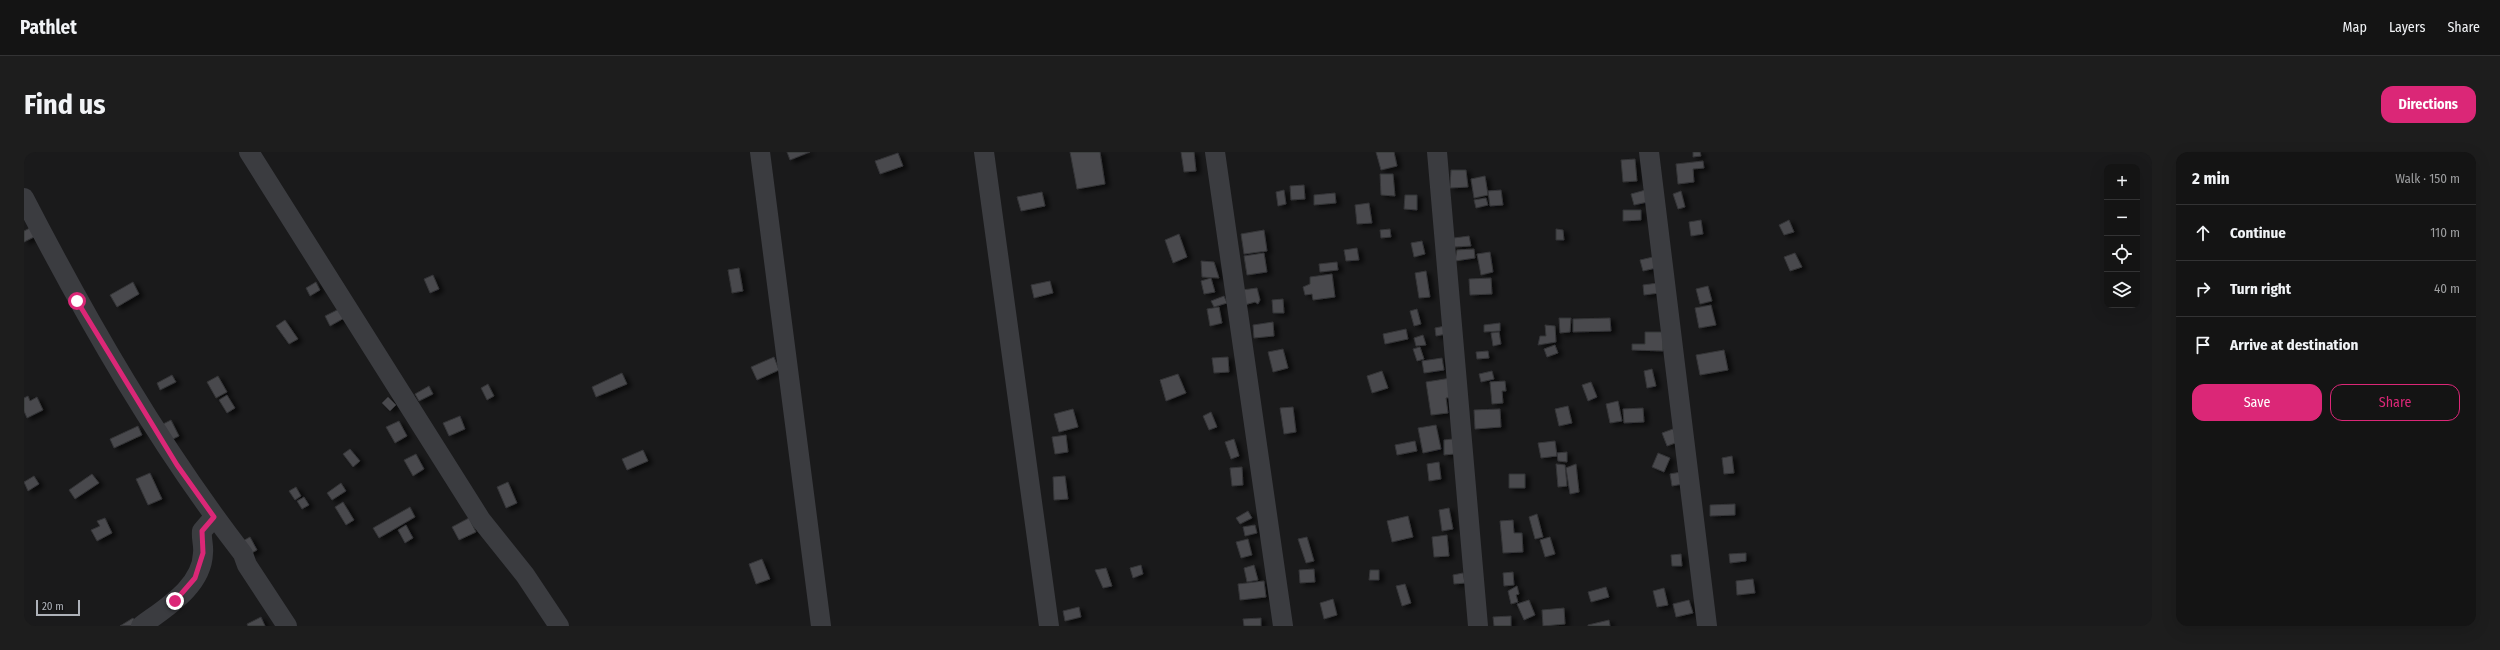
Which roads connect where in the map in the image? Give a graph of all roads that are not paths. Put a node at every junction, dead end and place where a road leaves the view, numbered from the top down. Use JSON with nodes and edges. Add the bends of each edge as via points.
{"nodes":[{"id":1,"x":249,"y":152,"type":"edge"},
{"id":2,"x":760,"y":152,"type":"edge"},
{"id":3,"x":984,"y":152,"type":"edge"},
{"id":4,"x":1215,"y":152,"type":"edge"},
{"id":5,"x":1437,"y":152,"type":"edge"},
{"id":6,"x":1649,"y":152,"type":"edge"},
{"id":7,"x":24,"y":198,"type":"edge"},
{"id":8,"x":214,"y":517,"type":"junction"},
{"id":9,"x":141,"y":626,"type":"edge"},
{"id":10,"x":287,"y":626,"type":"edge"},
{"id":11,"x":559,"y":626,"type":"edge"},
{"id":12,"x":821,"y":626,"type":"edge"},
{"id":13,"x":1049,"y":626,"type":"edge"},
{"id":14,"x":1283,"y":626,"type":"edge"},
{"id":15,"x":1478,"y":626,"type":"edge"},
{"id":16,"x":1707,"y":626,"type":"edge"}],
"edges":[{"from":1,"to":11,"type":"street","via":[[481,520],[525,575]]},
{"from":2,"to":12,"type":"street"},
{"from":3,"to":13,"type":"street"},
{"from":4,"to":14,"type":"street"},
{"from":5,"to":15,"type":"street"},
{"from":6,"to":16,"type":"street"},
{"from":7,"to":8,"type":"street","via":[[77,301],[177,465]]},
{"from":8,"to":9,"type":"street","via":[[202,531],[203,553],[195,578],[175,601]]},
{"from":8,"to":10,"type":"street","via":[[244,554],[247,565]]}]}
